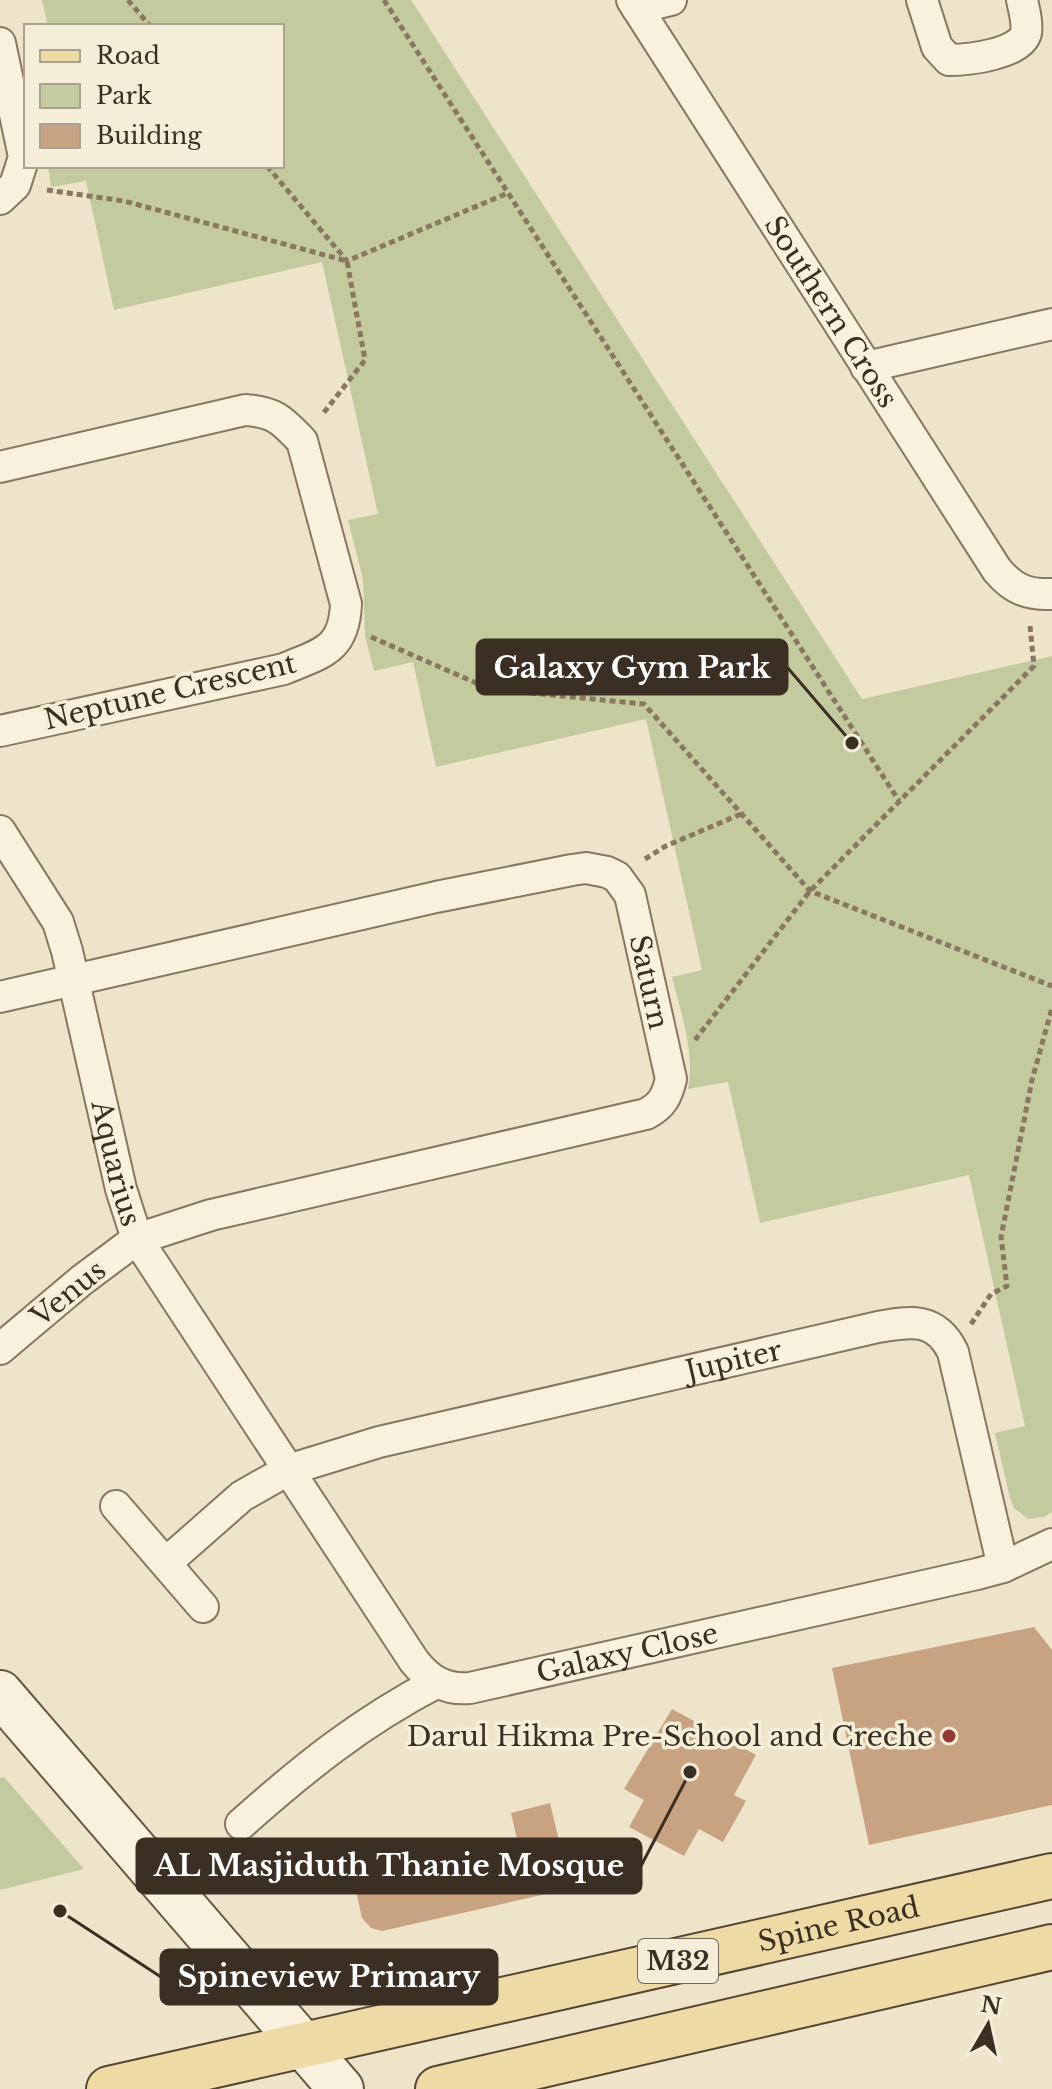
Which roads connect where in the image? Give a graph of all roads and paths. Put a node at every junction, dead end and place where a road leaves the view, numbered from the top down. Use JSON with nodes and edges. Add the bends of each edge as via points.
{"nodes":[{"id":1,"x":128,"y":0,"type":"edge"},
{"id":2,"x":384,"y":0,"type":"edge"},
{"id":3,"x":671,"y":0,"type":"edge"},
{"id":4,"x":922,"y":0,"type":"edge"},
{"id":5,"x":1022,"y":0,"type":"edge"},
{"id":6,"x":635,"y":4,"type":"edge"},
{"id":7,"x":148,"y":24,"type":"edge"},
{"id":8,"x":0,"y":43,"type":"edge"},
{"id":9,"x":269,"y":168,"type":"edge"},
{"id":10,"x":7,"y":192,"type":"edge"},
{"id":11,"x":508,"y":193,"type":"junction"},
{"id":12,"x":347,"y":261,"type":"junction"},
{"id":13,"x":1052,"y":324,"type":"edge"},
{"id":14,"x":866,"y":367,"type":"junction"},
{"id":15,"x":302,"y":441,"type":"junction"},
{"id":16,"x":0,"y":467,"type":"edge"},
{"id":17,"x":1039,"y":594,"type":"edge"},
{"id":18,"x":345,"y":625,"type":"junction"},
{"id":19,"x":0,"y":731,"type":"edge"},
{"id":20,"x":899,"y":801,"type":"junction"},
{"id":21,"x":741,"y":814,"type":"junction"},
{"id":22,"x":0,"y":831,"type":"edge"},
{"id":23,"x":617,"y":877,"type":"junction"},
{"id":24,"x":810,"y":891,"type":"junction"},
{"id":25,"x":74,"y":979,"type":"junction"},
{"id":26,"x":1052,"y":986,"type":"edge"},
{"id":27,"x":0,"y":997,"type":"edge"},
{"id":28,"x":1052,"y":1008,"type":"edge"},
{"id":29,"x":670,"y":1072,"type":"junction"},
{"id":30,"x":137,"y":1239,"type":"junction"},
{"id":31,"x":0,"y":1349,"type":"edge"},
{"id":32,"x":953,"y":1352,"type":"junction"},
{"id":33,"x":288,"y":1470,"type":"junction"},
{"id":34,"x":116,"y":1506,"type":"dead end"},
{"id":35,"x":1052,"y":1544,"type":"edge"},
{"id":36,"x":167,"y":1562,"type":"junction"},
{"id":37,"x":1003,"y":1567,"type":"junction"},
{"id":38,"x":203,"y":1607,"type":"dead end"},
{"id":39,"x":436,"y":1683,"type":"junction"},
{"id":40,"x":0,"y":1693,"type":"edge"},
{"id":41,"x":241,"y":1824,"type":"dead end"},
{"id":42,"x":1052,"y":1876,"type":"edge"},
{"id":43,"x":1052,"y":1947,"type":"edge"},
{"id":44,"x":303,"y":2044,"type":"junction"},
{"id":45,"x":109,"y":2089,"type":"edge"},
{"id":46,"x":341,"y":2089,"type":"edge"},
{"id":47,"x":438,"y":2089,"type":"edge"}],
"edges":[{"from":1,"to":7,"type":"path"},
{"from":2,"to":11,"type":"path"},
{"from":3,"to":6,"type":"street"},
{"from":4,"to":5,"type":"street","via":[[937,47],[949,60],[960,60],[1020,44],[1026,25]]},
{"from":6,"to":14,"type":"street","name":"Southern Cross"},
{"from":8,"to":10,"type":"street","via":[[24,157]]},
{"from":9,"to":12,"type":"path"},
{"from":10,"to":12,"type":"path","via":[[124,201]]},
{"from":11,"to":12,"type":"path"},
{"from":11,"to":20,"type":"path"},
{"from":12,"to":15,"type":"path","via":[[365,360]]},
{"from":13,"to":14,"type":"street"},
{"from":14,"to":17,"type":"street","name":"Southern Cross","via":[[997,570],[1009,584]]},
{"from":15,"to":16,"type":"street","via":[[283,420],[245,410]]},
{"from":15,"to":18,"type":"street","via":[[346,604]]},
{"from":17,"to":20,"type":"path","via":[[1034,666]]},
{"from":18,"to":19,"type":"street","name":"Neptune Crescent","via":[[322,653],[284,669]]},
{"from":18,"to":21,"type":"path","via":[[490,689],[644,704]]},
{"from":20,"to":24,"type":"path"},
{"from":21,"to":23,"type":"path","via":[[666,846]]},
{"from":21,"to":24,"type":"path"},
{"from":22,"to":25,"type":"street","name":"Aquarius","via":[[58,922]]},
{"from":23,"to":25,"type":"street","via":[[596,869],[572,870]]},
{"from":23,"to":29,"type":"street","name":"Saturn","via":[[630,895]]},
{"from":24,"to":26,"type":"path"},
{"from":24,"to":29,"type":"path"},
{"from":25,"to":27,"type":"street"},
{"from":25,"to":30,"type":"street","name":"Aquarius"},
{"from":28,"to":32,"type":"path","via":[[1001,1237],[1007,1286],[991,1294]]},
{"from":29,"to":30,"type":"street","via":[[667,1095],[646,1114],[211,1215]]},
{"from":30,"to":31,"type":"street","name":"Venus"},
{"from":30,"to":33,"type":"street","name":"Aquarius"},
{"from":32,"to":33,"type":"street","name":"Jupiter","via":[[947,1339],[928,1324],[899,1323],[379,1442]]},
{"from":32,"to":37,"type":"street"},
{"from":33,"to":36,"type":"street","via":[[242,1496]]},
{"from":33,"to":39,"type":"street","name":"Aquarius","via":[[414,1661]]},
{"from":34,"to":36,"type":"street"},
{"from":35,"to":37,"type":"street","name":"Galaxy Close"},
{"from":36,"to":38,"type":"street"},
{"from":37,"to":39,"type":"street","name":"Galaxy Close","via":[[470,1688]]},
{"from":39,"to":41,"type":"street","via":[[357,1729]]},
{"from":40,"to":44,"type":"street"},
{"from":42,"to":44,"type":"main road","name":"Spine Road","number":"M32"},
{"from":43,"to":47,"type":"main road","number":"M32"},
{"from":44,"to":45,"type":"main road","name":"Spine Road","number":"M32"},
{"from":44,"to":46,"type":"street"}]}
